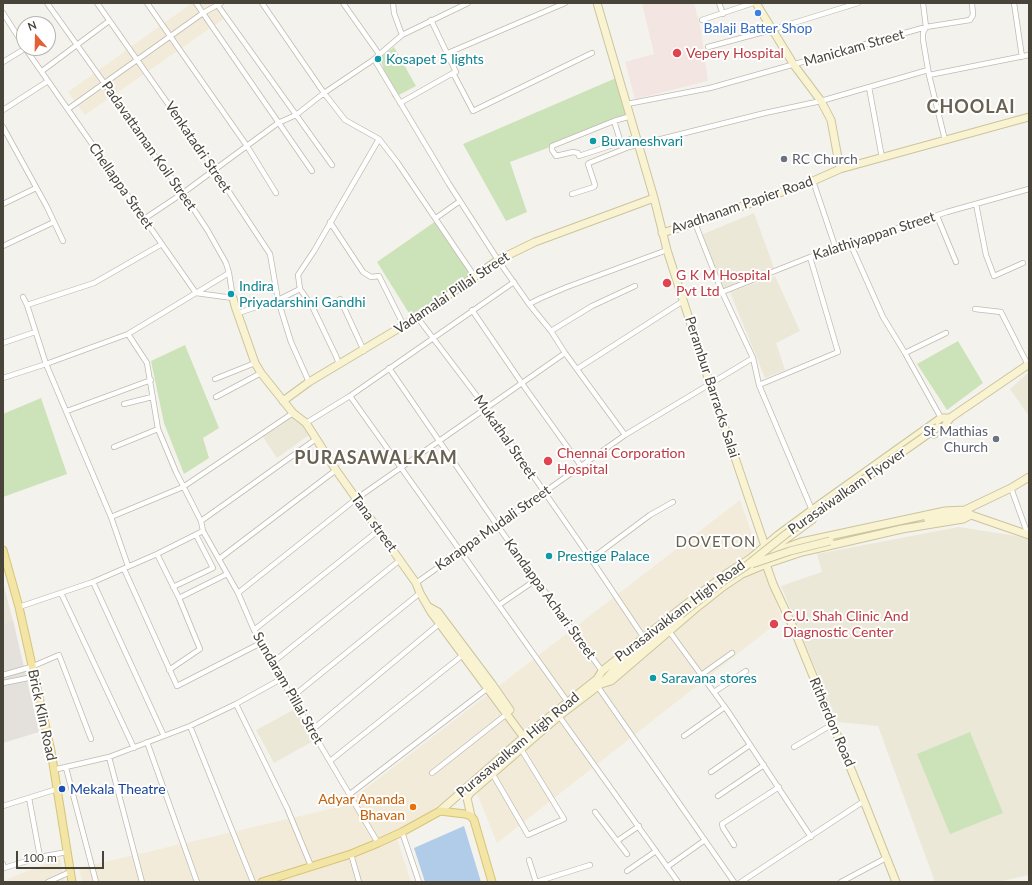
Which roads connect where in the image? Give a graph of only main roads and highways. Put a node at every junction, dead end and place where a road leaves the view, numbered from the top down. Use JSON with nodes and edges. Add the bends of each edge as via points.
{"nodes":[{"id":1,"x":3,"y":550,"type":"edge"},
{"id":2,"x":6,"y":572,"type":"edge"},
{"id":3,"x":72,"y":882,"type":"edge"},
{"id":4,"x":262,"y":882,"type":"edge"},
{"id":5,"x":492,"y":882,"type":"edge"}],
"edges":[{"from":1,"to":2,"type":"main road","name":"Brick Klin Road"},
{"from":2,"to":3,"type":"main road","name":"Brick Klin Road","via":[[19,607],[50,751]]},
{"from":4,"to":5,"type":"main road","name":"Purasawalkam High Road","via":[[351,854],[402,832],[440,811],[470,816],[477,826]]}]}
